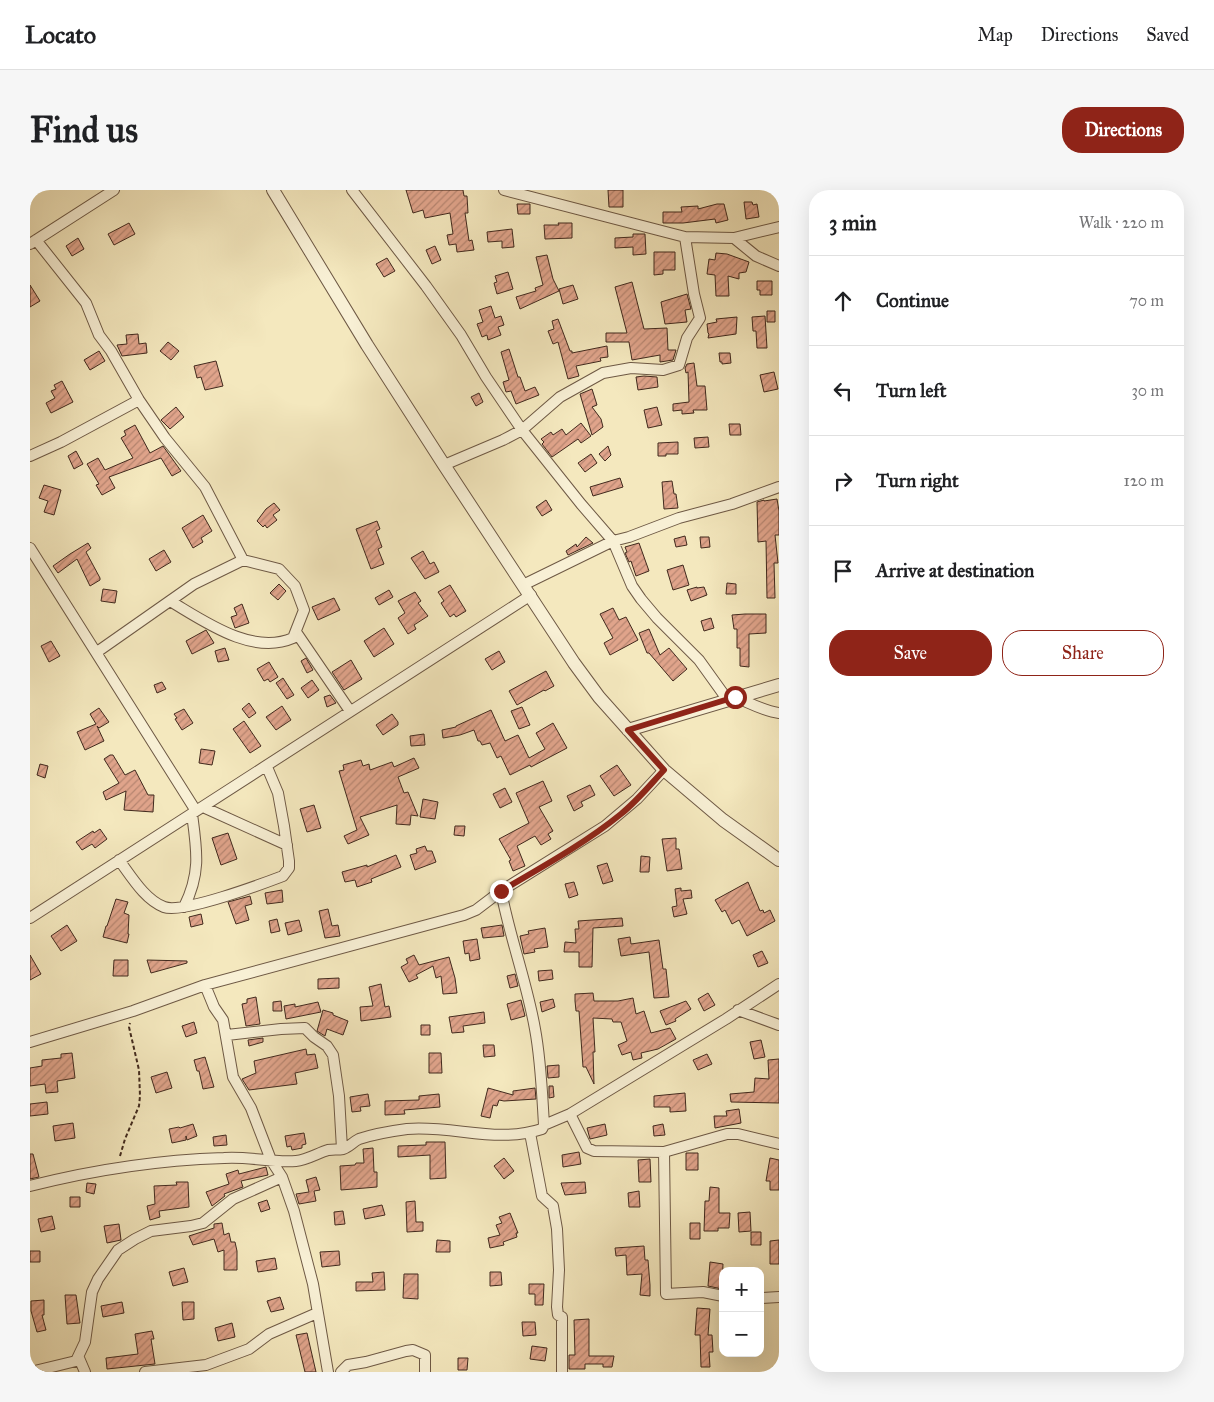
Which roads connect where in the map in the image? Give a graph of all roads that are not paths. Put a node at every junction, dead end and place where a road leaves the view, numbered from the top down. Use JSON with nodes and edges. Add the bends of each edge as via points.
{"nodes":[{"id":1,"x":114,"y":190,"type":"edge"},
{"id":2,"x":272,"y":190,"type":"edge"},
{"id":3,"x":352,"y":190,"type":"edge"},
{"id":4,"x":504,"y":190,"type":"edge"},
{"id":5,"x":779,"y":227,"type":"edge"},
{"id":6,"x":685,"y":237,"type":"junction"},
{"id":7,"x":734,"y":238,"type":"junction"},
{"id":8,"x":32,"y":243,"type":"edge"},
{"id":9,"x":779,"y":266,"type":"edge"},
{"id":10,"x":139,"y":400,"type":"junction"},
{"id":11,"x":522,"y":430,"type":"junction"},
{"id":12,"x":30,"y":456,"type":"edge"},
{"id":13,"x":444,"y":465,"type":"junction"},
{"id":14,"x":779,"y":487,"type":"edge"},
{"id":15,"x":613,"y":540,"type":"junction"},
{"id":16,"x":30,"y":548,"type":"edge"},
{"id":17,"x":243,"y":560,"type":"junction"},
{"id":18,"x":527,"y":590,"type":"junction"},
{"id":19,"x":170,"y":601,"type":"junction"},
{"id":20,"x":296,"y":632,"type":"junction"},
{"id":21,"x":97,"y":652,"type":"junction"},
{"id":22,"x":779,"y":685,"type":"edge"},
{"id":23,"x":731,"y":698,"type":"junction"},
{"id":24,"x":350,"y":711,"type":"junction"},
{"id":25,"x":779,"y":713,"type":"edge"},
{"id":26,"x":628,"y":730,"type":"junction"},
{"id":27,"x":267,"y":767,"type":"junction"},
{"id":28,"x":664,"y":770,"type":"junction"},
{"id":29,"x":197,"y":811,"type":"junction"},
{"id":30,"x":287,"y":845,"type":"junction"},
{"id":31,"x":120,"y":860,"type":"junction"},
{"id":32,"x":779,"y":860,"type":"edge"},
{"id":33,"x":501,"y":891,"type":"junction"},
{"id":34,"x":184,"y":907,"type":"junction"},
{"id":35,"x":30,"y":918,"type":"edge"},
{"id":36,"x":779,"y":984,"type":"edge"},
{"id":37,"x":205,"y":985,"type":"junction"},
{"id":38,"x":738,"y":1010,"type":"junction"},
{"id":39,"x":779,"y":1025,"type":"edge"},
{"id":40,"x":227,"y":1036,"type":"junction"},
{"id":41,"x":30,"y":1042,"type":"edge"},
{"id":42,"x":570,"y":1114,"type":"junction"},
{"id":43,"x":544,"y":1125,"type":"junction"},
{"id":44,"x":530,"y":1133,"type":"junction"},
{"id":45,"x":779,"y":1144,"type":"edge"},
{"id":46,"x":342,"y":1149,"type":"junction"},
{"id":47,"x":664,"y":1152,"type":"junction"},
{"id":48,"x":271,"y":1160,"type":"junction"},
{"id":49,"x":282,"y":1177,"type":"junction"},
{"id":50,"x":30,"y":1186,"type":"edge"},
{"id":51,"x":719,"y":1295,"type":"edge"},
{"id":52,"x":779,"y":1296,"type":"edge"},
{"id":53,"x":764,"y":1298,"type":"edge"},
{"id":54,"x":317,"y":1313,"type":"junction"},
{"id":55,"x":79,"y":1358,"type":"junction"},
{"id":56,"x":30,"y":1372,"type":"edge"},
{"id":57,"x":85,"y":1372,"type":"edge"},
{"id":58,"x":145,"y":1372,"type":"edge"},
{"id":59,"x":328,"y":1372,"type":"edge"},
{"id":60,"x":340,"y":1372,"type":"edge"},
{"id":61,"x":425,"y":1372,"type":"edge"},
{"id":62,"x":562,"y":1372,"type":"edge"}],
"edges":[{"from":1,"to":8,"type":"street"},
{"from":2,"to":13,"type":"street"},
{"from":3,"to":11,"type":"street","via":[[461,335]]},
{"from":4,"to":6,"type":"street"},
{"from":5,"to":7,"type":"street"},
{"from":6,"to":7,"type":"street"},
{"from":6,"to":11,"type":"street","via":[[700,318],[687,338],[680,365],[663,370],[631,368],[603,373],[560,397]]},
{"from":7,"to":9,"type":"street","via":[[756,256]]},
{"from":8,"to":10,"type":"street","via":[[86,303],[99,335]]},
{"from":10,"to":12,"type":"street"},
{"from":10,"to":17,"type":"street","via":[[205,487]]},
{"from":11,"to":13,"type":"street"},
{"from":11,"to":15,"type":"street"},
{"from":13,"to":18,"type":"street"},
{"from":14,"to":15,"type":"street"},
{"from":15,"to":18,"type":"street"},
{"from":15,"to":23,"type":"street","via":[[632,586],[641,599]]},
{"from":16,"to":21,"type":"street"},
{"from":17,"to":19,"type":"street","via":[[194,584]]},
{"from":17,"to":20,"type":"street","via":[[279,569],[295,586],[304,610]]},
{"from":18,"to":24,"type":"street"},
{"from":18,"to":26,"type":"street","via":[[574,663]]},
{"from":19,"to":20,"type":"street","via":[[245,640],[283,642],[293,638]]},
{"from":19,"to":21,"type":"street"},
{"from":20,"to":24,"type":"street"},
{"from":21,"to":29,"type":"street"},
{"from":22,"to":23,"type":"street"},
{"from":23,"to":25,"type":"street","via":[[767,712]]},
{"from":23,"to":26,"type":"street"},
{"from":24,"to":27,"type":"street"},
{"from":26,"to":28,"type":"street"},
{"from":27,"to":29,"type":"street"},
{"from":27,"to":30,"type":"street","via":[[278,794]]},
{"from":28,"to":32,"type":"street","via":[[723,820]]},
{"from":28,"to":33,"type":"street","via":[[605,826]]},
{"from":29,"to":30,"type":"street"},
{"from":29,"to":31,"type":"street"},
{"from":29,"to":34,"type":"street","via":[[196,872]]},
{"from":30,"to":34,"type":"street","via":[[289,868],[283,876]]},
{"from":31,"to":34,"type":"street","via":[[137,884],[158,904],[172,909]]},
{"from":31,"to":35,"type":"street"},
{"from":33,"to":37,"type":"street","via":[[476,910],[452,919]]},
{"from":33,"to":43,"type":"street","via":[[536,1030]]},
{"from":36,"to":38,"type":"street"},
{"from":37,"to":40,"type":"street","via":[[223,1020]]},
{"from":37,"to":41,"type":"street"},
{"from":38,"to":39,"type":"street"},
{"from":38,"to":42,"type":"street"},
{"from":40,"to":46,"type":"street","via":[[305,1028],[327,1046],[332,1055],[338,1089]]},
{"from":40,"to":48,"type":"street","via":[[233,1077],[251,1108]]},
{"from":42,"to":43,"type":"street"},
{"from":42,"to":47,"type":"street","via":[[581,1139],[590,1150]]},
{"from":43,"to":44,"type":"street"},
{"from":44,"to":46,"type":"street","via":[[498,1136],[408,1129],[359,1139]]},
{"from":44,"to":62,"type":"street","via":[[542,1196],[553,1206],[557,1229],[557,1307],[558,1315],[562,1317]]},
{"from":45,"to":47,"type":"street","via":[[727,1134]]},
{"from":46,"to":48,"type":"street","via":[[331,1149],[297,1161]]},
{"from":47,"to":51,"type":"street","via":[[666,1294],[703,1292]]},
{"from":48,"to":49,"type":"street"},
{"from":48,"to":50,"type":"street","via":[[209,1158],[117,1169]]},
{"from":49,"to":54,"type":"street","via":[[297,1220]]},
{"from":49,"to":55,"type":"street","via":[[233,1199],[204,1223],[151,1231],[118,1250],[92,1292]]},
{"from":52,"to":53,"type":"street"},
{"from":54,"to":58,"type":"street","via":[[268,1334],[249,1349],[206,1365]]},
{"from":54,"to":59,"type":"street"},
{"from":55,"to":56,"type":"street","via":[[76,1362]]},
{"from":55,"to":57,"type":"street"},
{"from":60,"to":61,"type":"street","via":[[348,1365],[413,1350],[425,1355]]}]}
